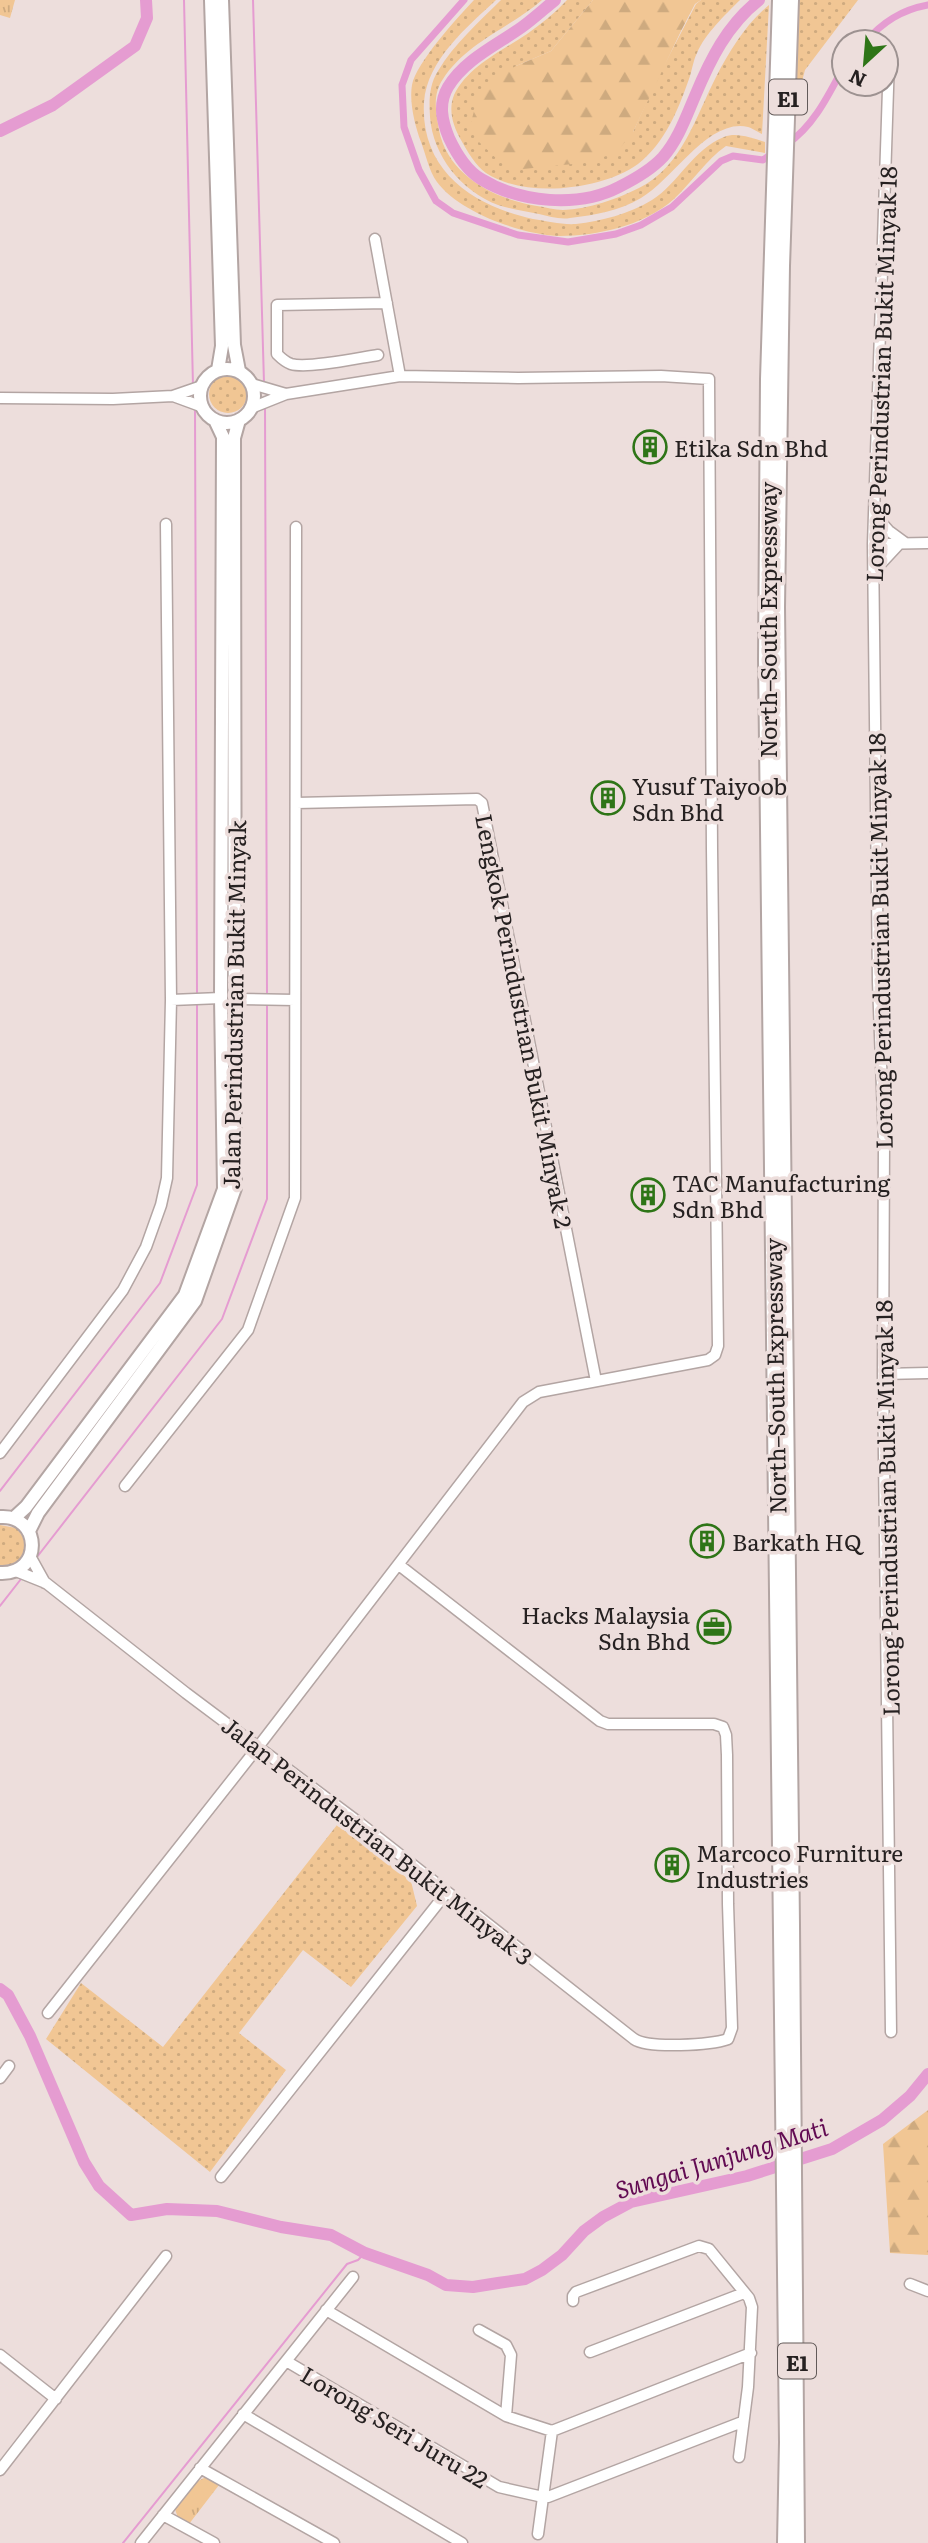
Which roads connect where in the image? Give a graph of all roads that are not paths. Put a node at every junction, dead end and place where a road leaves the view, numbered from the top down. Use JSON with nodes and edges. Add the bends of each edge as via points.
{"nodes":[{"id":1,"x":211,"y":0,"type":"edge"},
{"id":2,"x":222,"y":0,"type":"edge"},
{"id":3,"x":780,"y":0,"type":"edge"},
{"id":4,"x":791,"y":0,"type":"edge"},
{"id":5,"x":888,"y":98,"type":"edge"},
{"id":6,"x":779,"y":194,"type":"junction"},
{"id":7,"x":375,"y":239,"type":"dead end"},
{"id":8,"x":387,"y":303,"type":"junction"},
{"id":9,"x":377,"y":355,"type":"dead end"},
{"id":10,"x":218,"y":370,"type":"junction"},
{"id":11,"x":239,"y":371,"type":"junction"},
{"id":12,"x":400,"y":376,"type":"junction"},
{"id":13,"x":261,"y":386,"type":"junction"},
{"id":14,"x":286,"y":394,"type":"junction"},
{"id":15,"x":195,"y":397,"type":"junction"},
{"id":16,"x":0,"y":398,"type":"edge"},
{"id":17,"x":255,"y":407,"type":"junction"},
{"id":18,"x":215,"y":420,"type":"junction"},
{"id":19,"x":239,"y":420,"type":"junction"},
{"id":20,"x":874,"y":514,"type":"junction"},
{"id":21,"x":166,"y":524,"type":"dead end"},
{"id":22,"x":296,"y":527,"type":"dead end"},
{"id":23,"x":904,"y":543,"type":"junction"},
{"id":24,"x":928,"y":543,"type":"edge"},
{"id":25,"x":873,"y":544,"type":"junction"},
{"id":26,"x":873,"y":572,"type":"junction"},
{"id":27,"x":296,"y":803,"type":"junction"},
{"id":28,"x":217,"y":998,"type":"junction"},
{"id":29,"x":175,"y":999,"type":"junction"},
{"id":30,"x":239,"y":999,"type":"junction"},
{"id":31,"x":292,"y":999,"type":"junction"},
{"id":32,"x":928,"y":1373,"type":"edge"},
{"id":33,"x":883,"y":1374,"type":"junction"},
{"id":34,"x":596,"y":1381,"type":"junction"},
{"id":35,"x":0,"y":1453,"type":"edge"},
{"id":36,"x":125,"y":1486,"type":"dead end"},
{"id":37,"x":0,"y":1517,"type":"edge"},
{"id":38,"x":15,"y":1518,"type":"junction"},
{"id":39,"x":29,"y":1531,"type":"junction"},
{"id":40,"x":33,"y":1560,"type":"junction"},
{"id":41,"x":399,"y":1565,"type":"junction"},
{"id":42,"x":0,"y":1573,"type":"edge"},
{"id":43,"x":22,"y":1573,"type":"junction"},
{"id":44,"x":46,"y":1583,"type":"junction"},
{"id":45,"x":258,"y":1747,"type":"junction"},
{"id":46,"x":447,"y":1892,"type":"junction"},
{"id":47,"x":714,"y":1903,"type":"dead end"},
{"id":48,"x":727,"y":1903,"type":"junction"},
{"id":49,"x":48,"y":2013,"type":"dead end"},
{"id":50,"x":891,"y":2032,"type":"dead end"},
{"id":51,"x":9,"y":2066,"type":"dead end"},
{"id":52,"x":0,"y":2078,"type":"edge"},
{"id":53,"x":221,"y":2177,"type":"dead end"},
{"id":54,"x":790,"y":2180,"type":"junction"},
{"id":55,"x":166,"y":2256,"type":"dead end"},
{"id":56,"x":353,"y":2277,"type":"dead end"},
{"id":57,"x":910,"y":2284,"type":"dead end"},
{"id":58,"x":928,"y":2291,"type":"edge"},
{"id":59,"x":744,"y":2293,"type":"junction"},
{"id":60,"x":573,"y":2301,"type":"dead end"},
{"id":61,"x":326,"y":2311,"type":"junction"},
{"id":62,"x":480,"y":2330,"type":"dead end"},
{"id":63,"x":590,"y":2352,"type":"dead end"},
{"id":64,"x":751,"y":2353,"type":"junction"},
{"id":65,"x":0,"y":2355,"type":"edge"},
{"id":66,"x":286,"y":2361,"type":"junction"},
{"id":67,"x":56,"y":2399,"type":"junction"},
{"id":68,"x":243,"y":2414,"type":"junction"},
{"id":69,"x":506,"y":2416,"type":"junction"},
{"id":70,"x":742,"y":2422,"type":"junction"},
{"id":71,"x":552,"y":2431,"type":"junction"},
{"id":72,"x":739,"y":2457,"type":"dead end"},
{"id":73,"x":200,"y":2468,"type":"junction"},
{"id":74,"x":0,"y":2470,"type":"edge"},
{"id":75,"x":543,"y":2497,"type":"junction"},
{"id":76,"x":163,"y":2515,"type":"junction"},
{"id":77,"x":538,"y":2534,"type":"dead end"},
{"id":78,"x":141,"y":2543,"type":"edge"},
{"id":79,"x":214,"y":2543,"type":"edge"},
{"id":80,"x":334,"y":2543,"type":"edge"},
{"id":81,"x":462,"y":2543,"type":"edge"},
{"id":82,"x":785,"y":2543,"type":"edge"},
{"id":83,"x":797,"y":2543,"type":"edge"}],
"edges":[{"from":1,"to":10,"type":"main road","via":[[222,346]]},
{"from":2,"to":11,"type":"main road","via":[[233,345]]},
{"from":3,"to":6,"type":"highway","name":"North–South Expressway","number":"E1"},
{"from":4,"to":6,"type":"highway","name":"North–South Expressway","number":"E1"},
{"from":5,"to":20,"type":"street","name":"Lorong Perindustrian Bukit Minyak 18"},
{"from":6,"to":54,"type":"highway","name":"North–South Expressway","number":"E1","via":[[777,620]]},
{"from":7,"to":8,"type":"street"},
{"from":8,"to":9,"type":"street","via":[[276,305],[277,354],[284,361],[293,365]]},
{"from":8,"to":12,"type":"street"},
{"from":10,"to":11,"type":"main road"},
{"from":10,"to":15,"type":"main road"},
{"from":11,"to":13,"type":"main road"},
{"from":12,"to":14,"type":"street"},
{"from":12,"to":34,"type":"street","via":[[709,379],[718,1346],[708,1360]]},
{"from":13,"to":14,"type":"street"},
{"from":13,"to":17,"type":"main road"},
{"from":14,"to":17,"type":"street"},
{"from":15,"to":16,"type":"street"},
{"from":15,"to":18,"type":"main road"},
{"from":17,"to":19,"type":"main road"},
{"from":18,"to":19,"type":"main road"},
{"from":18,"to":28,"type":"main road","name":"Jalan Perindustrian Bukit Minyak","via":[[223,437]]},
{"from":19,"to":30,"type":"main road","name":"Jalan Perindustrian Bukit Minyak","via":[[234,438]]},
{"from":20,"to":23,"type":"street"},
{"from":20,"to":25,"type":"street","name":"Lorong Perindustrian Bukit Minyak 18"},
{"from":21,"to":29,"type":"street"},
{"from":22,"to":27,"type":"street"},
{"from":23,"to":24,"type":"street"},
{"from":23,"to":25,"type":"street"},
{"from":23,"to":26,"type":"street"},
{"from":25,"to":26,"type":"street","name":"Lorong Perindustrian Bukit Minyak 18"},
{"from":26,"to":33,"type":"street","name":"Lorong Perindustrian Bukit Minyak 18","via":[[884,1142]]},
{"from":27,"to":31,"type":"street"},
{"from":27,"to":34,"type":"street","name":"Lengkok Perindustrian Bukit Minyak 2","via":[[477,799],[482,803]]},
{"from":28,"to":29,"type":"street"},
{"from":28,"to":38,"type":"main road","name":"Jalan Perindustrian Bukit Minyak","via":[[224,1189],[185,1295]]},
{"from":29,"to":35,"type":"street","via":[[167,1178],[146,1247],[123,1290]]},
{"from":30,"to":31,"type":"street"},
{"from":30,"to":39,"type":"main road","name":"Jalan Perindustrian Bukit Minyak","via":[[235,1188],[195,1301]]},
{"from":31,"to":36,"type":"street","via":[[295,1198],[248,1330]]},
{"from":32,"to":33,"type":"street"},
{"from":33,"to":50,"type":"street","name":"Lorong Perindustrian Bukit Minyak 18"},
{"from":34,"to":41,"type":"street","via":[[527,1398]]},
{"from":37,"to":38,"type":"main road"},
{"from":38,"to":39,"type":"main road"},
{"from":39,"to":40,"type":"main road"},
{"from":40,"to":43,"type":"main road"},
{"from":40,"to":44,"type":"street"},
{"from":41,"to":45,"type":"street"},
{"from":41,"to":48,"type":"street","via":[[600,1721],[723,1727]]},
{"from":42,"to":43,"type":"main road"},
{"from":43,"to":44,"type":"street"},
{"from":44,"to":45,"type":"street","name":"Jalan Perindustrian Bukit Minyak 3"},
{"from":45,"to":46,"type":"street","name":"Jalan Perindustrian Bukit Minyak 3"},
{"from":45,"to":49,"type":"street"},
{"from":46,"to":48,"type":"street","name":"Jalan Perindustrian Bukit Minyak 3","via":[[639,2042],[650,2045],[728,2039],[732,2028]]},
{"from":46,"to":53,"type":"street"},
{"from":47,"to":48,"type":"street"},
{"from":51,"to":52,"type":"street"},
{"from":54,"to":82,"type":"highway","name":"North–South Expressway","number":"E1"},
{"from":54,"to":83,"type":"highway","name":"North–South Expressway","number":"E1"},
{"from":55,"to":67,"type":"street"},
{"from":56,"to":61,"type":"street"},
{"from":57,"to":58,"type":"street"},
{"from":59,"to":60,"type":"street","via":[[702,2245],[576,2292]]},
{"from":59,"to":63,"type":"street"},
{"from":59,"to":64,"type":"street","via":[[752,2307]]},
{"from":61,"to":66,"type":"street"},
{"from":61,"to":69,"type":"street"},
{"from":62,"to":69,"type":"street","via":[[506,2345],[511,2355]]},
{"from":64,"to":70,"type":"street"},
{"from":64,"to":71,"type":"street"},
{"from":65,"to":67,"type":"street"},
{"from":66,"to":68,"type":"street"},
{"from":66,"to":75,"type":"street","name":"Lorong Seri Juru 22","via":[[499,2487]]},
{"from":67,"to":74,"type":"street"},
{"from":68,"to":73,"type":"street"},
{"from":68,"to":81,"type":"street"},
{"from":69,"to":71,"type":"street"},
{"from":70,"to":72,"type":"street"},
{"from":70,"to":75,"type":"street"},
{"from":71,"to":75,"type":"street"},
{"from":73,"to":76,"type":"street"},
{"from":73,"to":80,"type":"street"},
{"from":75,"to":77,"type":"street"},
{"from":76,"to":78,"type":"street"},
{"from":76,"to":79,"type":"street"}]}
